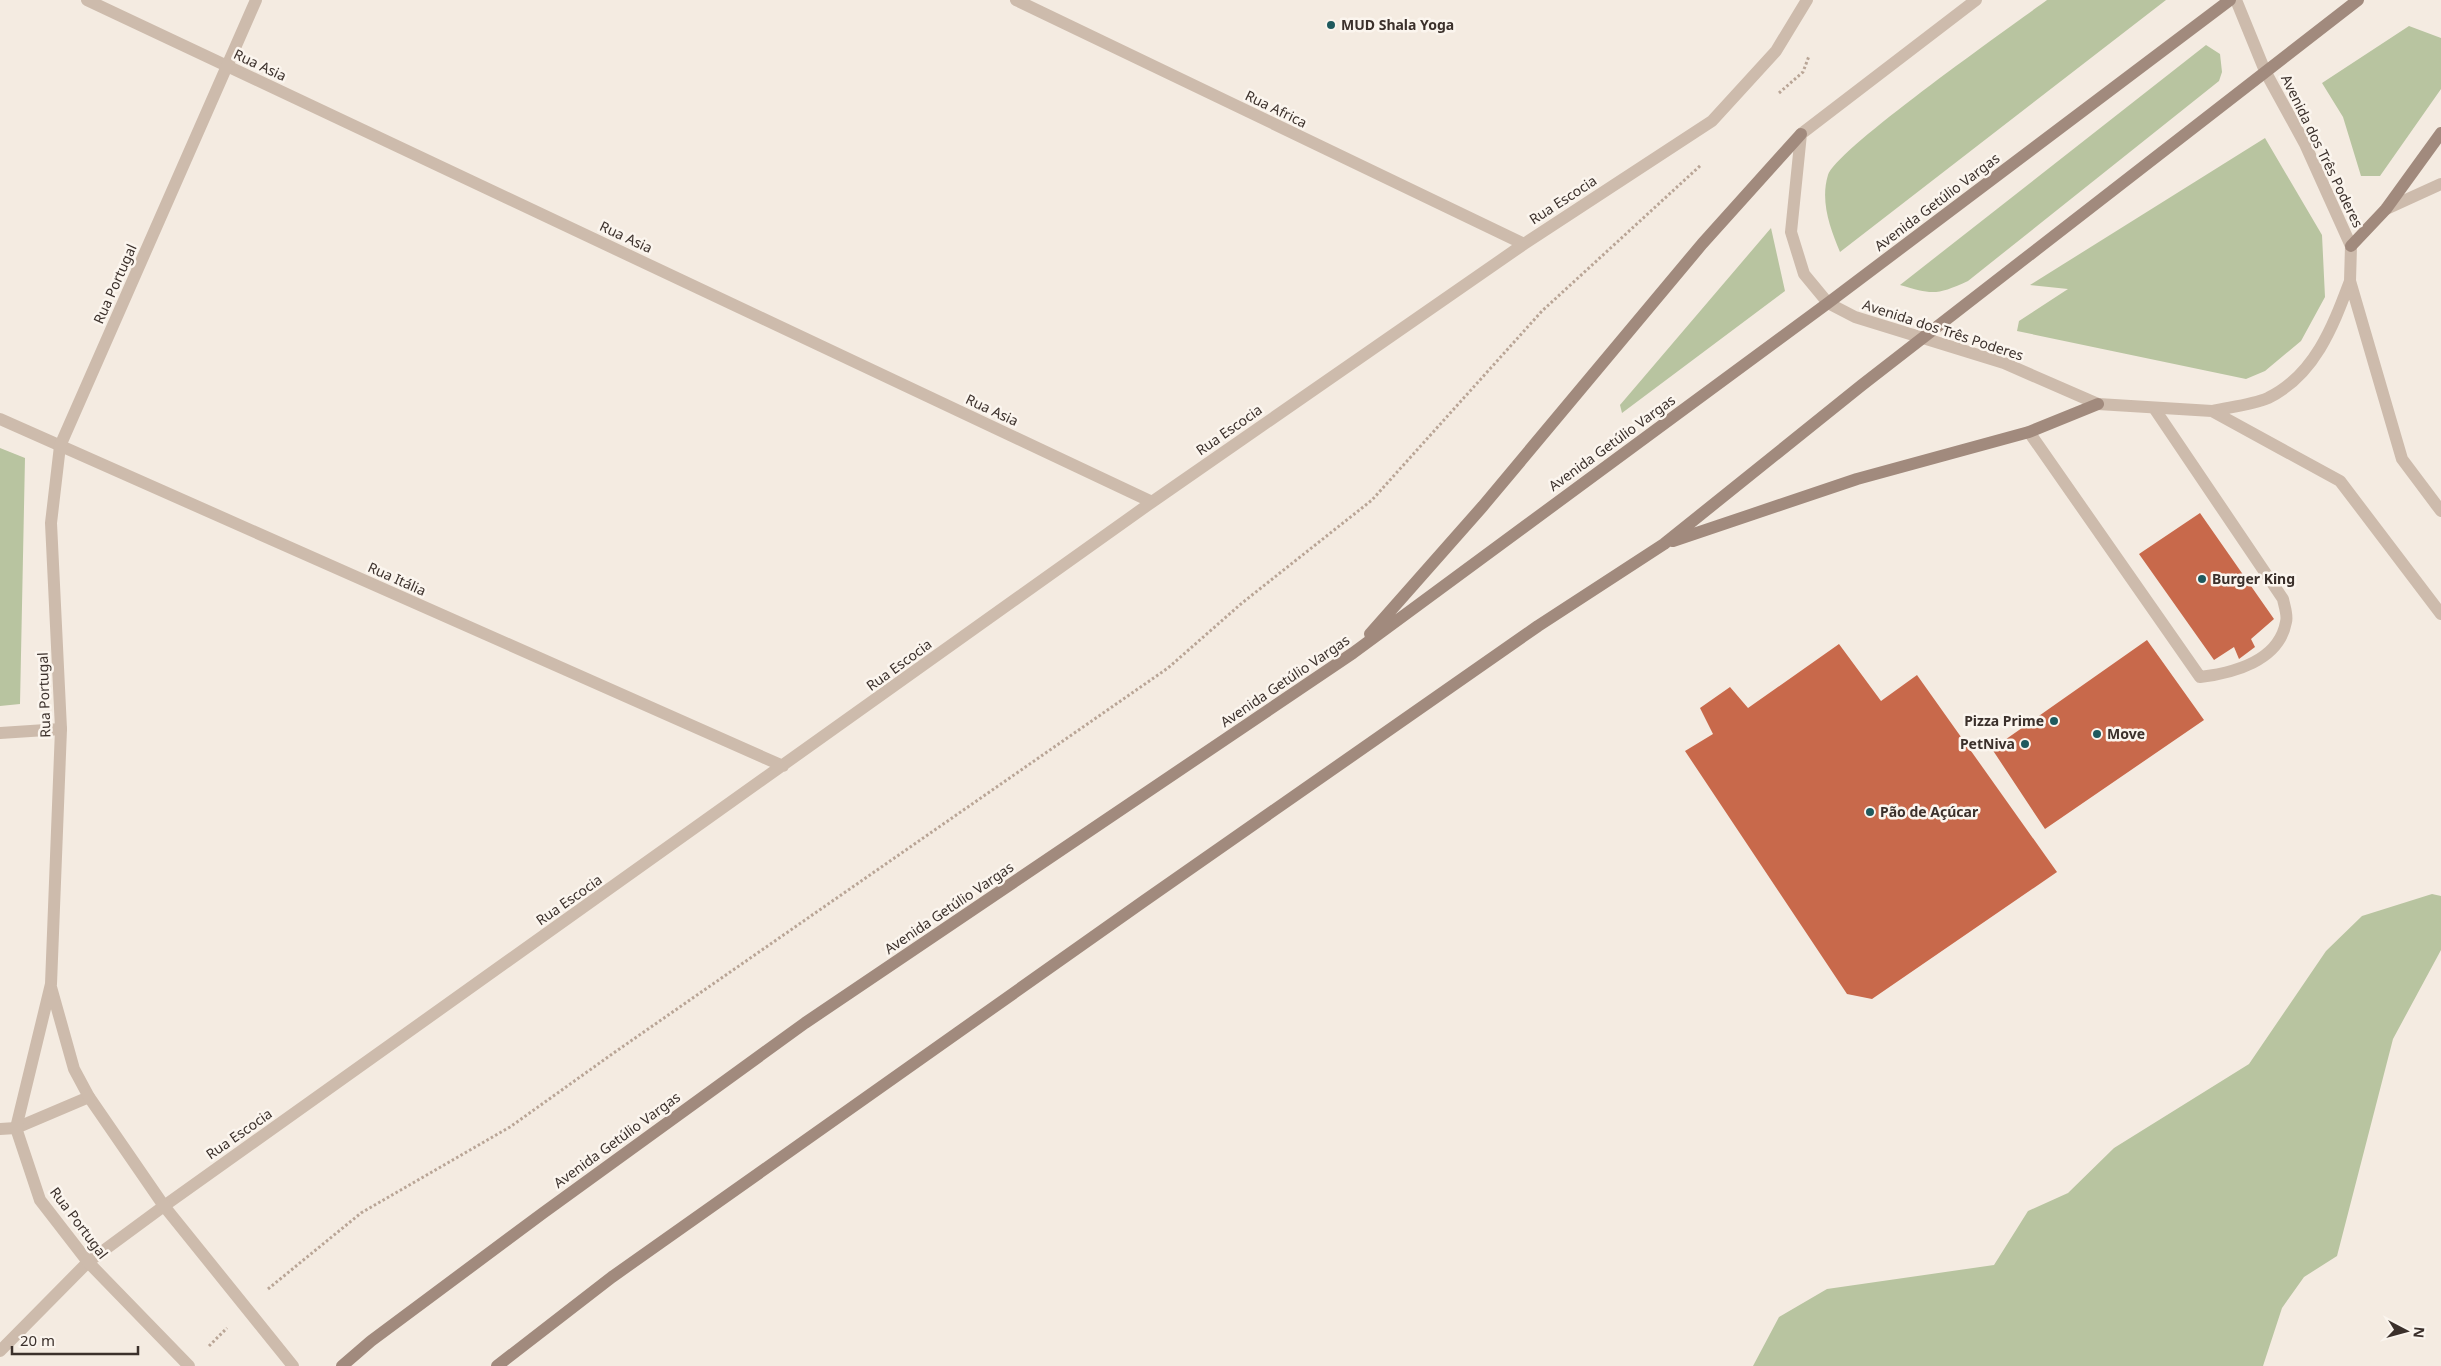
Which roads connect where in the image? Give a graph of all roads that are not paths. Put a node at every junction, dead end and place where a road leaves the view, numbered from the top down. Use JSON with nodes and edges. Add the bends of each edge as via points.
{"nodes":[{"id":1,"x":87,"y":0,"type":"edge"},
{"id":2,"x":256,"y":0,"type":"edge"},
{"id":3,"x":1016,"y":0,"type":"edge"},
{"id":4,"x":1807,"y":0,"type":"edge"},
{"id":5,"x":1976,"y":0,"type":"edge"},
{"id":6,"x":2230,"y":0,"type":"edge"},
{"id":7,"x":2236,"y":0,"type":"edge"},
{"id":8,"x":2358,"y":0,"type":"edge"},
{"id":9,"x":226,"y":66,"type":"junction"},
{"id":10,"x":2265,"y":71,"type":"junction"},
{"id":11,"x":2441,"y":133,"type":"edge"},
{"id":12,"x":1801,"y":134,"type":"junction"},
{"id":13,"x":2441,"y":184,"type":"edge"},
{"id":14,"x":2386,"y":209,"type":"junction"},
{"id":15,"x":1524,"y":244,"type":"junction"},
{"id":16,"x":2351,"y":246,"type":"junction"},
{"id":17,"x":2350,"y":281,"type":"junction"},
{"id":18,"x":1828,"y":303,"type":"junction"},
{"id":19,"x":1924,"y":339,"type":"junction"},
{"id":20,"x":2098,"y":404,"type":"junction"},
{"id":21,"x":2154,"y":408,"type":"junction"},
{"id":22,"x":2212,"y":411,"type":"junction"},
{"id":23,"x":0,"y":419,"type":"edge"},
{"id":24,"x":2029,"y":432,"type":"junction"},
{"id":25,"x":60,"y":446,"type":"junction"},
{"id":26,"x":1152,"y":502,"type":"junction"},
{"id":27,"x":2441,"y":511,"type":"edge"},
{"id":28,"x":1664,"y":544,"type":"junction"},
{"id":29,"x":2441,"y":614,"type":"edge"},
{"id":30,"x":1354,"y":653,"type":"junction"},
{"id":31,"x":61,"y":730,"type":"junction"},
{"id":32,"x":0,"y":734,"type":"edge"},
{"id":33,"x":783,"y":766,"type":"junction"},
{"id":34,"x":50,"y":984,"type":"junction"},
{"id":35,"x":89,"y":1097,"type":"junction"},
{"id":36,"x":16,"y":1128,"type":"junction"},
{"id":37,"x":0,"y":1129,"type":"edge"},
{"id":38,"x":164,"y":1206,"type":"junction"},
{"id":39,"x":88,"y":1262,"type":"junction"},
{"id":40,"x":0,"y":1351,"type":"edge"},
{"id":41,"x":189,"y":1366,"type":"edge"},
{"id":42,"x":293,"y":1366,"type":"edge"},
{"id":43,"x":342,"y":1366,"type":"edge"},
{"id":44,"x":498,"y":1366,"type":"edge"}],
"edges":[{"from":1,"to":9,"type":"street","name":"Rua Asia"},
{"from":2,"to":9,"type":"street","name":"Rua Portugal"},
{"from":3,"to":15,"type":"street","name":"Rua Africa"},
{"from":4,"to":15,"type":"street","name":"Rua Escocia","via":[[1776,51],[1712,121]]},
{"from":5,"to":12,"type":"street"},
{"from":6,"to":18,"type":"main road","name":"Avenida Getúlio Vargas"},
{"from":7,"to":10,"type":"street","name":"Avenida dos Três Poderes"},
{"from":8,"to":10,"type":"main road"},
{"from":9,"to":25,"type":"street","name":"Rua Portugal"},
{"from":9,"to":26,"type":"street","name":"Rua Asia"},
{"from":10,"to":16,"type":"street","name":"Avenida dos Três Poderes","via":[[2305,144]]},
{"from":10,"to":19,"type":"main road"},
{"from":11,"to":14,"type":"main road"},
{"from":12,"to":18,"type":"street","name":"Avenida dos Três Poderes","via":[[1791,232],[1804,274]]},
{"from":12,"to":30,"type":"main road","via":[[1702,244],[1483,506]]},
{"from":13,"to":14,"type":"street"},
{"from":14,"to":16,"type":"main road"},
{"from":15,"to":26,"type":"street","name":"Rua Escocia"},
{"from":16,"to":17,"type":"street","name":"Avenida dos Três Poderes"},
{"from":17,"to":22,"type":"street","via":[[2329,336],[2297,380],[2267,398]]},
{"from":17,"to":27,"type":"street","name":"Avenida dos Três Poderes","via":[[2402,459]]},
{"from":18,"to":19,"type":"street","name":"Avenida dos Três Poderes","via":[[1855,317]]},
{"from":18,"to":30,"type":"main road","name":"Avenida Getúlio Vargas"},
{"from":19,"to":20,"type":"street","name":"Avenida dos Três Poderes","via":[[2004,363]]},
{"from":19,"to":28,"type":"main road"},
{"from":20,"to":21,"type":"street","name":"Avenida dos Três Poderes"},
{"from":20,"to":24,"type":"main road"},
{"from":21,"to":22,"type":"street","name":"Avenida dos Três Poderes"},
{"from":21,"to":24,"type":"street","via":[[2284,599],[2287,621],[2278,641],[2259,660],[2226,674],[2200,677]]},
{"from":22,"to":29,"type":"street","name":"Avenida dos Três Poderes","via":[[2340,481]]},
{"from":23,"to":25,"type":"street","name":"Rua Itália"},
{"from":24,"to":28,"type":"main road","via":[[1857,479]]},
{"from":25,"to":31,"type":"street","name":"Rua Portugal","via":[[51,523]]},
{"from":25,"to":33,"type":"street","name":"Rua Itália"},
{"from":26,"to":33,"type":"street","name":"Rua Escocia"},
{"from":28,"to":44,"type":"main road","via":[[1538,626],[1144,901],[612,1277]]},
{"from":30,"to":43,"type":"main road","name":"Avenida Getúlio Vargas","via":[[805,1023],[543,1212]]},
{"from":31,"to":32,"type":"street"},
{"from":31,"to":34,"type":"street","name":"Rua Portugal"},
{"from":33,"to":38,"type":"street","name":"Rua Escocia"},
{"from":34,"to":35,"type":"street","via":[[74,1069]]},
{"from":34,"to":36,"type":"street","name":"Rua Portugal"},
{"from":35,"to":36,"type":"street"},
{"from":35,"to":38,"type":"street"},
{"from":36,"to":37,"type":"street"},
{"from":36,"to":39,"type":"street","name":"Rua Portugal","via":[[40,1200]]},
{"from":38,"to":39,"type":"street","name":"Rua Escocia"},
{"from":38,"to":42,"type":"street"},
{"from":39,"to":40,"type":"street","name":"Rua Escocia"},
{"from":39,"to":41,"type":"street","name":"Rua Portugal"}]}
